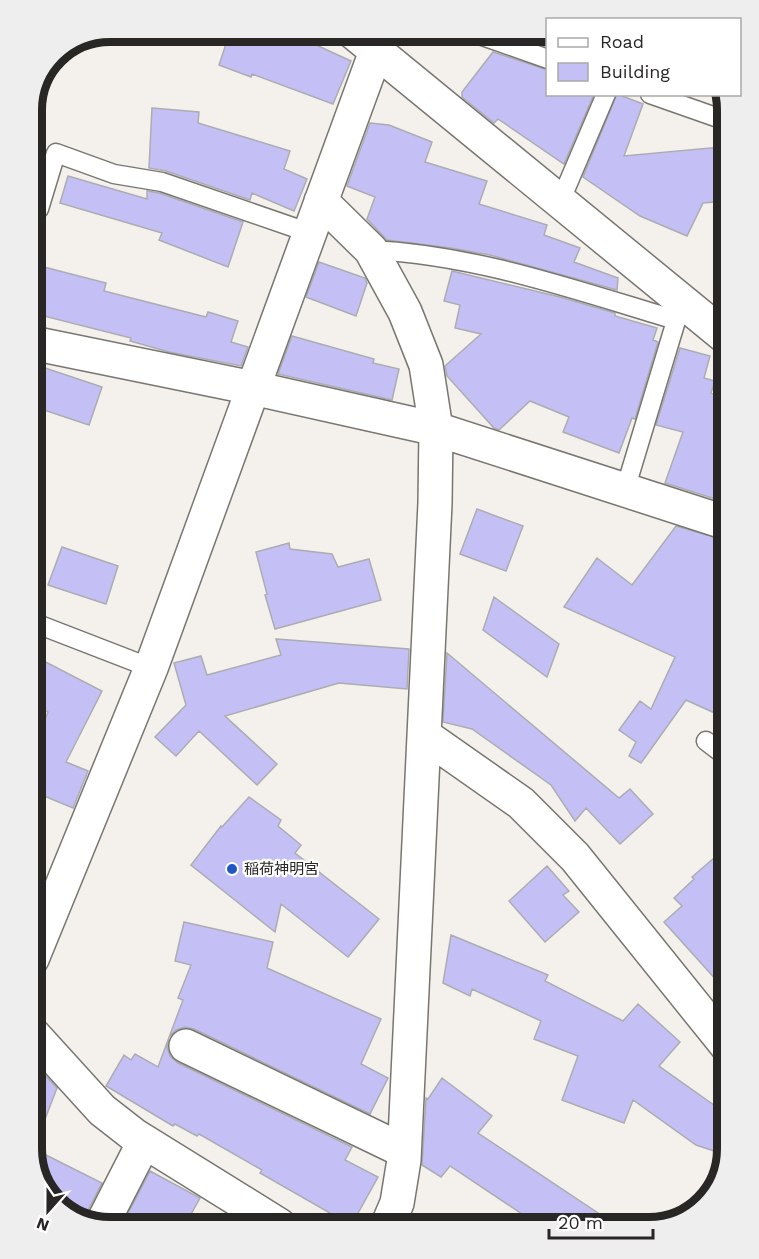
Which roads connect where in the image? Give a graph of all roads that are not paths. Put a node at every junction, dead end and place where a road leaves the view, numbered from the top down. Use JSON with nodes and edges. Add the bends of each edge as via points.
{"nodes":[{"id":1,"x":369,"y":42,"type":"edge"},
{"id":2,"x":375,"y":42,"type":"edge"},
{"id":3,"x":500,"y":42,"type":"edge"},
{"id":4,"x":546,"y":58,"type":"edge"},
{"id":5,"x":605,"y":96,"type":"edge"},
{"id":6,"x":656,"y":96,"type":"edge"},
{"id":7,"x":717,"y":117,"type":"edge"},
{"id":8,"x":42,"y":199,"type":"edge"},
{"id":9,"x":321,"y":201,"type":"junction"},
{"id":10,"x":560,"y":202,"type":"junction"},
{"id":11,"x":310,"y":232,"type":"junction"},
{"id":12,"x":371,"y":250,"type":"junction"},
{"id":13,"x":679,"y":311,"type":"junction"},
{"id":14,"x":717,"y":332,"type":"edge"},
{"id":15,"x":42,"y":345,"type":"edge"},
{"id":16,"x":253,"y":388,"type":"junction"},
{"id":17,"x":436,"y":429,"type":"junction"},
{"id":18,"x":625,"y":490,"type":"junction"},
{"id":19,"x":717,"y":519,"type":"edge"},
{"id":20,"x":42,"y":625,"type":"edge"},
{"id":21,"x":151,"y":668,"type":"junction"},
{"id":22,"x":424,"y":735,"type":"junction"},
{"id":23,"x":705,"y":741,"type":"dead end"},
{"id":24,"x":717,"y":749,"type":"edge"},
{"id":25,"x":42,"y":935,"type":"edge"},
{"id":26,"x":717,"y":1032,"type":"edge"},
{"id":27,"x":42,"y":1044,"type":"edge"},
{"id":28,"x":186,"y":1046,"type":"dead end"},
{"id":29,"x":144,"y":1142,"type":"junction"},
{"id":30,"x":404,"y":1151,"type":"junction"},
{"id":31,"x":244,"y":1216,"type":"edge"},
{"id":32,"x":106,"y":1217,"type":"edge"},
{"id":33,"x":391,"y":1217,"type":"edge"}],
"edges":[{"from":1,"to":9,"type":"street"},
{"from":2,"to":10,"type":"street"},
{"from":3,"to":4,"type":"lane"},
{"from":5,"to":10,"type":"lane"},
{"from":6,"to":7,"type":"lane"},
{"from":8,"to":11,"type":"lane","via":[[56,153],[114,174],[162,182]]},
{"from":9,"to":11,"type":"street"},
{"from":9,"to":12,"type":"street"},
{"from":10,"to":13,"type":"street"},
{"from":11,"to":16,"type":"street"},
{"from":12,"to":13,"type":"lane","via":[[410,252],[494,267]]},
{"from":12,"to":17,"type":"street","via":[[405,312],[426,365]]},
{"from":13,"to":14,"type":"street"},
{"from":13,"to":18,"type":"lane"},
{"from":15,"to":16,"type":"street"},
{"from":16,"to":17,"type":"street"},
{"from":16,"to":21,"type":"street"},
{"from":17,"to":18,"type":"street"},
{"from":17,"to":22,"type":"street"},
{"from":18,"to":19,"type":"street"},
{"from":20,"to":21,"type":"lane"},
{"from":21,"to":25,"type":"street"},
{"from":22,"to":26,"type":"street","via":[[521,803],[575,857]]},
{"from":22,"to":30,"type":"street"},
{"from":23,"to":24,"type":"lane"},
{"from":27,"to":29,"type":"street","via":[[102,1110]]},
{"from":28,"to":30,"type":"street"},
{"from":29,"to":31,"type":"street"},
{"from":29,"to":32,"type":"street"},
{"from":30,"to":33,"type":"street","via":[[397,1203]]}]}
